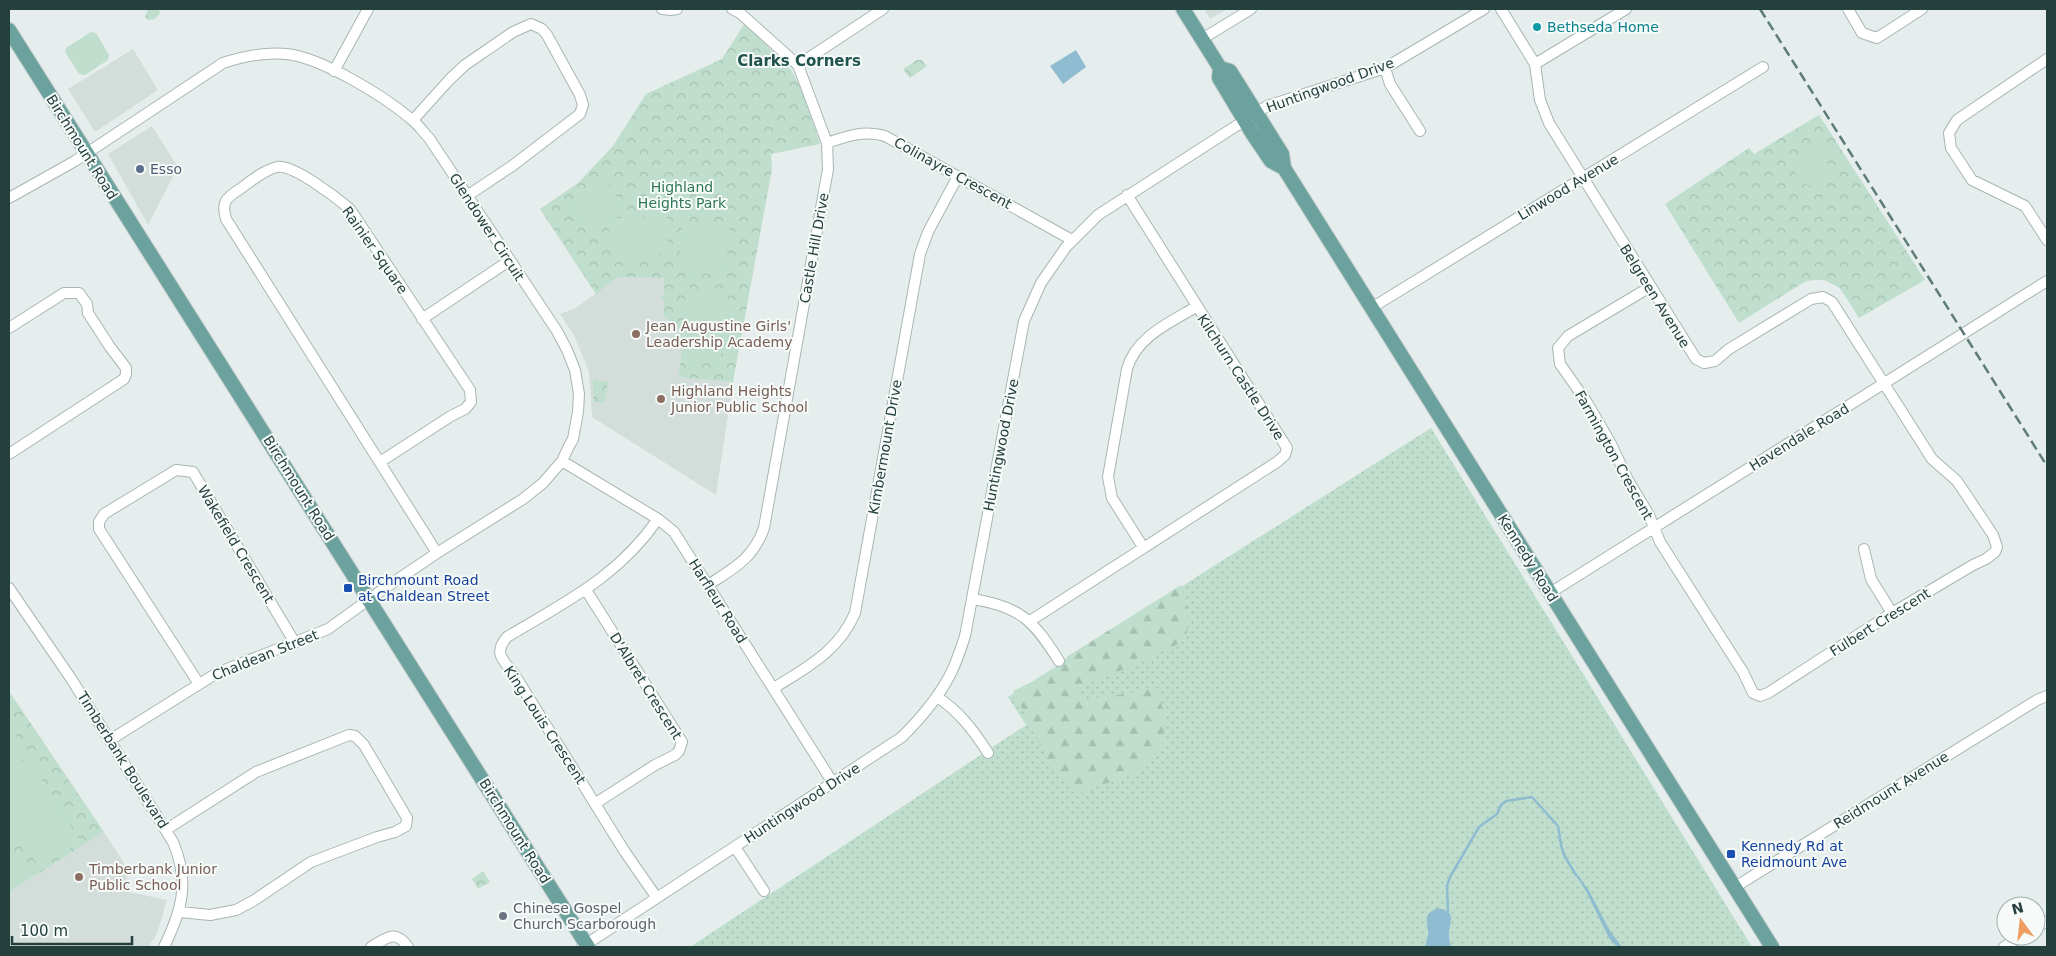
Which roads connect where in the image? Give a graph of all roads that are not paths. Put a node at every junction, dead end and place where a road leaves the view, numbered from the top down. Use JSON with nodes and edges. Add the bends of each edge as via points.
{"nodes":[{"id":1,"x":368,"y":9,"type":"edge"},
{"id":2,"x":662,"y":9,"type":"edge"},
{"id":3,"x":677,"y":9,"type":"edge"},
{"id":4,"x":732,"y":9,"type":"edge"},
{"id":5,"x":883,"y":9,"type":"edge"},
{"id":6,"x":1183,"y":9,"type":"edge"},
{"id":7,"x":1251,"y":9,"type":"edge"},
{"id":8,"x":1484,"y":9,"type":"edge"},
{"id":9,"x":1501,"y":9,"type":"edge"},
{"id":10,"x":1626,"y":9,"type":"edge"},
{"id":11,"x":1848,"y":9,"type":"edge"},
{"id":12,"x":1922,"y":9,"type":"edge"},
{"id":13,"x":9,"y":30,"type":"edge"},
{"id":14,"x":1202,"y":39,"type":"junction"},
{"id":15,"x":2047,"y":59,"type":"edge"},
{"id":16,"x":1535,"y":64,"type":"junction"},
{"id":17,"x":798,"y":65,"type":"junction"},
{"id":18,"x":1763,"y":67,"type":"dead end"},
{"id":19,"x":1384,"y":68,"type":"junction"},
{"id":20,"x":334,"y":71,"type":"junction"},
{"id":21,"x":1250,"y":117,"type":"junction"},
{"id":22,"x":413,"y":120,"type":"junction"},
{"id":23,"x":1420,"y":131,"type":"dead end"},
{"id":24,"x":827,"y":142,"type":"junction"},
{"id":25,"x":86,"y":154,"type":"junction"},
{"id":26,"x":958,"y":176,"type":"junction"},
{"id":27,"x":1582,"y":179,"type":"junction"},
{"id":28,"x":1127,"y":195,"type":"junction"},
{"id":29,"x":467,"y":196,"type":"junction"},
{"id":30,"x":9,"y":198,"type":"edge"},
{"id":31,"x":1072,"y":240,"type":"junction"},
{"id":32,"x":2047,"y":240,"type":"edge"},
{"id":33,"x":509,"y":261,"type":"junction"},
{"id":34,"x":2047,"y":282,"type":"edge"},
{"id":35,"x":1650,"y":288,"type":"junction"},
{"id":36,"x":1196,"y":307,"type":"junction"},
{"id":37,"x":1373,"y":307,"type":"junction"},
{"id":38,"x":422,"y":319,"type":"junction"},
{"id":39,"x":9,"y":328,"type":"edge"},
{"id":40,"x":1884,"y":384,"type":"junction"},
{"id":41,"x":9,"y":454,"type":"edge"},
{"id":42,"x":562,"y":460,"type":"junction"},
{"id":43,"x":380,"y":462,"type":"junction"},
{"id":44,"x":658,"y":519,"type":"junction"},
{"id":45,"x":1654,"y":528,"type":"junction"},
{"id":46,"x":1143,"y":547,"type":"junction"},
{"id":47,"x":1864,"y":549,"type":"dead end"},
{"id":48,"x":437,"y":553,"type":"junction"},
{"id":49,"x":708,"y":584,"type":"junction"},
{"id":50,"x":9,"y":588,"type":"edge"},
{"id":51,"x":586,"y":590,"type":"junction"},
{"id":52,"x":1550,"y":593,"type":"junction"},
{"id":53,"x":972,"y":599,"type":"junction"},
{"id":54,"x":368,"y":600,"type":"junction"},
{"id":55,"x":1892,"y":613,"type":"junction"},
{"id":56,"x":1030,"y":621,"type":"junction"},
{"id":57,"x":295,"y":643,"type":"junction"},
{"id":58,"x":1059,"y":661,"type":"dead end"},
{"id":59,"x":199,"y":684,"type":"junction"},
{"id":60,"x":774,"y":688,"type":"junction"},
{"id":61,"x":2047,"y":696,"type":"edge"},
{"id":62,"x":937,"y":697,"type":"junction"},
{"id":63,"x":110,"y":740,"type":"junction"},
{"id":64,"x":988,"y":753,"type":"dead end"},
{"id":65,"x":833,"y":783,"type":"junction"},
{"id":66,"x":596,"y":804,"type":"junction"},
{"id":67,"x":166,"y":829,"type":"junction"},
{"id":68,"x":735,"y":847,"type":"junction"},
{"id":69,"x":1735,"y":887,"type":"junction"},
{"id":70,"x":764,"y":891,"type":"dead end"},
{"id":71,"x":657,"y":898,"type":"junction"},
{"id":72,"x":180,"y":912,"type":"junction"},
{"id":73,"x":586,"y":946,"type":"edge"},
{"id":74,"x":164,"y":947,"type":"edge"},
{"id":75,"x":371,"y":947,"type":"edge"},
{"id":76,"x":408,"y":947,"type":"edge"},
{"id":77,"x":1772,"y":947,"type":"edge"}],
"edges":[{"from":1,"to":20,"type":"street"},
{"from":2,"to":3,"type":"street"},
{"from":4,"to":17,"type":"street","name":"Castle Hill Drive"},
{"from":5,"to":17,"type":"street"},
{"from":6,"to":14,"type":"main road","name":"Kennedy Road"},
{"from":7,"to":14,"type":"street"},
{"from":8,"to":19,"type":"street","name":"Huntingwood Drive"},
{"from":9,"to":16,"type":"street","name":"Belgreen Avenue"},
{"from":10,"to":16,"type":"street"},
{"from":11,"to":12,"type":"street","via":[[1862,33],[1878,38]]},
{"from":13,"to":25,"type":"main road","name":"Birchmount Road"},
{"from":14,"to":21,"type":"main road","name":"Kennedy Road","via":[[1220,68],[1219,78]]},
{"from":15,"to":32,"type":"street","via":[[1956,120],[1948,136],[1951,148],[1972,180],[2025,206]]},
{"from":16,"to":27,"type":"street","name":"Belgreen Avenue","via":[[1544,113]]},
{"from":17,"to":24,"type":"street","name":"Castle Hill Drive"},
{"from":18,"to":27,"type":"street","name":"Linwood Avenue"},
{"from":19,"to":21,"type":"street","name":"Huntingwood Drive","via":[[1267,106]]},
{"from":19,"to":23,"type":"street","via":[[1390,84]]},
{"from":20,"to":22,"type":"street","name":"Glendower Circuit","via":[[376,93]]},
{"from":20,"to":25,"type":"street","name":"Glendower Circuit","via":[[303,57],[287,54],[252,55],[223,63]]},
{"from":21,"to":28,"type":"street","name":"Huntingwood Drive"},
{"from":21,"to":37,"type":"main road","name":"Kennedy Road","via":[[1271,161],[1284,168]]},
{"from":22,"to":29,"type":"street","name":"Glendower Circuit","via":[[429,138]]},
{"from":22,"to":29,"type":"street","via":[[465,65],[513,32],[531,24],[547,35],[580,95],[583,106],[580,114]]},
{"from":24,"to":26,"type":"street","name":"Colinayre Crescent","via":[[870,132],[885,136]]},
{"from":24,"to":49,"type":"street","name":"Castle Hill Drive","via":[[826,183],[764,528],[746,559]]},
{"from":25,"to":30,"type":"street"},
{"from":25,"to":54,"type":"main road","name":"Birchmount Road"},
{"from":26,"to":31,"type":"street","name":"Colinayre Crescent"},
{"from":26,"to":60,"type":"street","name":"Kimbermount Drive","via":[[920,254],[855,613],[835,646]]},
{"from":27,"to":35,"type":"street","name":"Belgreen Avenue"},
{"from":27,"to":37,"type":"street","name":"Linwood Avenue"},
{"from":28,"to":31,"type":"street","name":"Huntingwood Drive","via":[[1098,215]]},
{"from":28,"to":36,"type":"street","name":"Kilchurn Castle Drive"},
{"from":29,"to":33,"type":"street","name":"Glendower Circuit"},
{"from":31,"to":53,"type":"street","name":"Huntingwood Drive","via":[[1041,283],[1024,322]]},
{"from":33,"to":38,"type":"street"},
{"from":33,"to":42,"type":"street","name":"Glendower Circuit","via":[[557,332],[575,370],[578,412],[573,439]]},
{"from":34,"to":40,"type":"street","name":"Havendale Road"},
{"from":35,"to":40,"type":"street","name":"Belgreen Avenue","via":[[1690,353],[1704,364],[1715,361],[1811,299],[1823,297],[1833,304]]},
{"from":35,"to":45,"type":"street","name":"Farmington Crescent","via":[[1568,336],[1558,348],[1557,355],[1610,442]]},
{"from":36,"to":46,"type":"street","via":[[1138,345],[1127,369],[1108,477],[1112,498]]},
{"from":36,"to":46,"type":"street","name":"Kilchurn Castle Drive","via":[[1287,448],[1277,462]]},
{"from":37,"to":52,"type":"main road","name":"Kennedy Road"},
{"from":38,"to":43,"type":"street","name":"Rainier Square","via":[[470,390],[471,402]]},
{"from":38,"to":43,"type":"street","name":"Rainier Square","via":[[350,209],[293,171],[278,167],[267,171],[229,196],[224,204],[228,224]]},
{"from":39,"to":41,"type":"street","via":[[64,293],[79,293],[84,298],[88,313],[126,368],[126,374],[124,380]]},
{"from":40,"to":45,"type":"street","name":"Havendale Road"},
{"from":40,"to":55,"type":"street","name":"Fulbert Crescent","via":[[1932,459],[1957,481],[1993,535],[1997,547],[1986,559]]},
{"from":42,"to":44,"type":"street","name":"Harfleur Road"},
{"from":42,"to":48,"type":"street","name":"Glendower Circuit","via":[[544,483],[523,499]]},
{"from":43,"to":48,"type":"street","name":"Rainier Square"},
{"from":44,"to":49,"type":"street","name":"Harfleur Road","via":[[680,540]]},
{"from":44,"to":51,"type":"street","name":"King Louis Crescent","via":[[615,568]]},
{"from":45,"to":52,"type":"street","name":"Havendale Road"},
{"from":45,"to":55,"type":"street","name":"Fulbert Crescent","via":[[1757,696],[1768,693]]},
{"from":46,"to":56,"type":"street","name":"Kilchurn Castle Drive"},
{"from":47,"to":55,"type":"street","via":[[1871,579]]},
{"from":48,"to":54,"type":"street","name":"Glendower Circuit"},
{"from":49,"to":60,"type":"street","name":"Harfleur Road"},
{"from":50,"to":63,"type":"street","name":"Timberbank Boulevard"},
{"from":51,"to":66,"type":"street","name":"D'Albret Crescent","via":[[682,742],[675,755]]},
{"from":51,"to":66,"type":"street","name":"King Louis Crescent","via":[[507,637],[501,645],[500,654]]},
{"from":52,"to":69,"type":"main road","name":"Kennedy Road"},
{"from":53,"to":56,"type":"street","via":[[994,604]]},
{"from":53,"to":62,"type":"street","name":"Huntingwood Drive","via":[[965,636],[952,672]]},
{"from":54,"to":57,"type":"street","name":"Chaldean Street","via":[[328,629]]},
{"from":54,"to":73,"type":"main road","name":"Birchmount Road"},
{"from":56,"to":58,"type":"street"},
{"from":57,"to":59,"type":"street","name":"Chaldean Street","via":[[217,673]]},
{"from":57,"to":59,"type":"street","name":"Wakefield Crescent","via":[[192,472],[176,470],[104,514],[99,529]]},
{"from":59,"to":63,"type":"street","name":"Chaldean Street"},
{"from":60,"to":65,"type":"street","name":"Harfleur Road"},
{"from":61,"to":69,"type":"street","name":"Reidmount Avenue"},
{"from":62,"to":64,"type":"street","via":[[952,706]]},
{"from":62,"to":65,"type":"street","name":"Huntingwood Drive","via":[[902,737]]},
{"from":63,"to":67,"type":"street","name":"Timberbank Boulevard"},
{"from":65,"to":68,"type":"street","name":"Huntingwood Drive"},
{"from":66,"to":71,"type":"street","name":"King Louis Crescent"},
{"from":67,"to":72,"type":"street","name":"Timberbank Boulevard","via":[[181,866],[184,892]]},
{"from":67,"to":72,"type":"street","via":[[256,772],[348,735],[356,736],[364,745],[406,818],[406,826],[395,832],[311,862],[236,910],[210,915]]},
{"from":68,"to":70,"type":"street"},
{"from":68,"to":71,"type":"street","name":"Huntingwood Drive"},
{"from":69,"to":77,"type":"main road","name":"Kennedy Road"},
{"from":71,"to":73,"type":"street","name":"Huntingwood Drive"},
{"from":72,"to":74,"type":"street","name":"Timberbank Boulevard"},
{"from":75,"to":76,"type":"street","via":[[389,936],[398,937]]}]}
